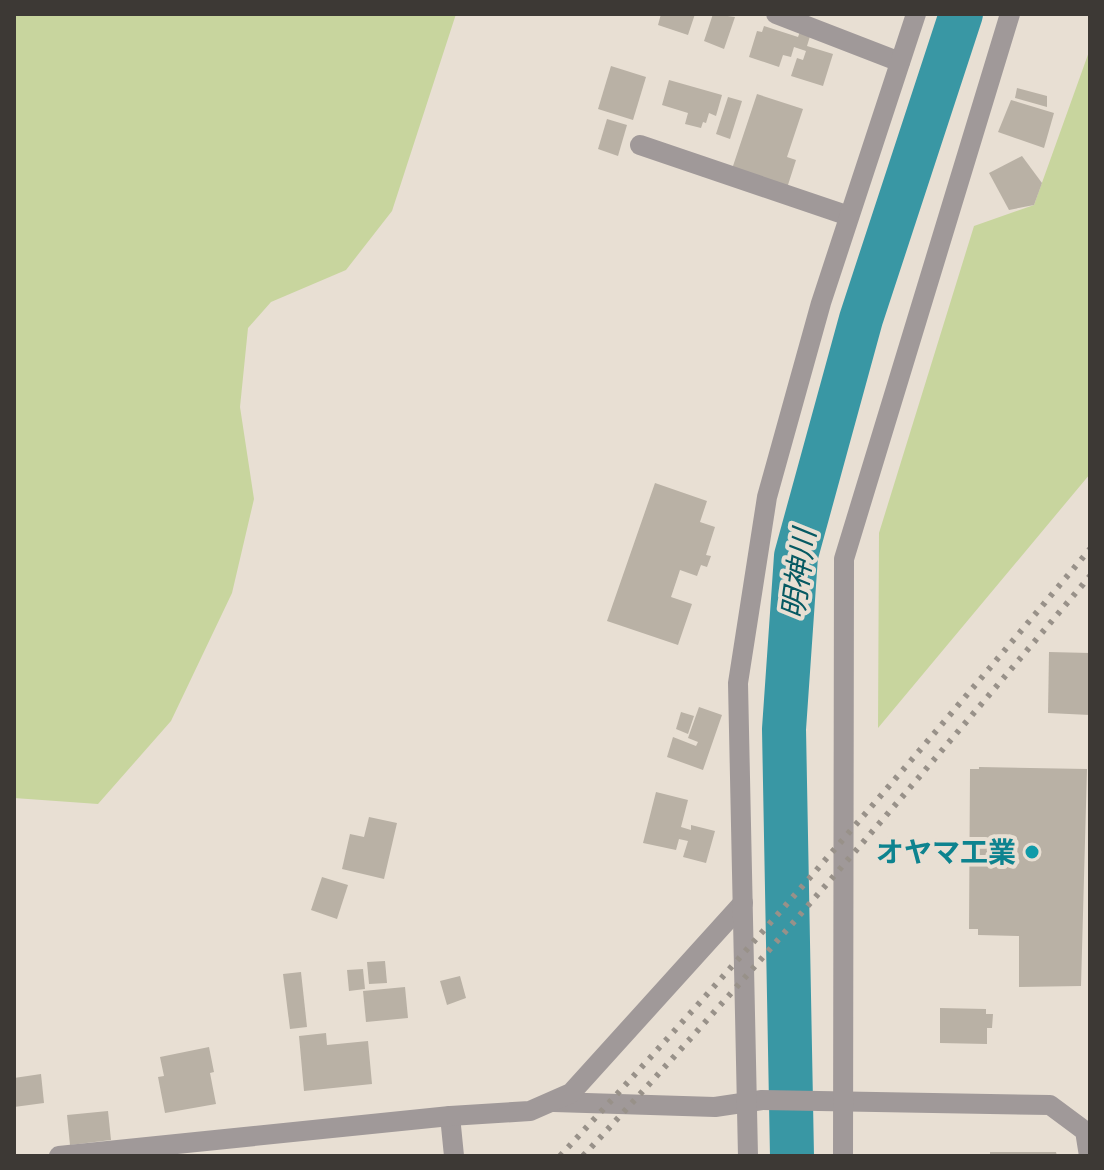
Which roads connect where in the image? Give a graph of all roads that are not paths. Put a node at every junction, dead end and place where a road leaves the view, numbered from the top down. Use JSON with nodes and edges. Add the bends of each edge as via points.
{"nodes":[{"id":1,"x":776,"y":14,"type":"edge"},
{"id":2,"x":916,"y":14,"type":"edge"},
{"id":3,"x":1010,"y":14,"type":"edge"},
{"id":4,"x":900,"y":62,"type":"junction"},
{"id":5,"x":640,"y":145,"type":"dead end"},
{"id":6,"x":849,"y":216,"type":"junction"},
{"id":7,"x":743,"y":903,"type":"junction"},
{"id":8,"x":843,"y":1100,"type":"junction"},
{"id":9,"x":754,"y":1101,"type":"junction"},
{"id":10,"x":550,"y":1102,"type":"junction"},
{"id":11,"x":450,"y":1116,"type":"junction"},
{"id":12,"x":59,"y":1156,"type":"edge"},
{"id":13,"x":454,"y":1156,"type":"edge"},
{"id":14,"x":748,"y":1156,"type":"edge"},
{"id":15,"x":843,"y":1156,"type":"edge"},
{"id":16,"x":1089,"y":1156,"type":"edge"}],
"edges":[{"from":1,"to":4,"type":"street"},
{"from":2,"to":4,"type":"street"},
{"from":3,"to":8,"type":"street","via":[[844,559]]},
{"from":4,"to":6,"type":"street"},
{"from":5,"to":6,"type":"street"},
{"from":6,"to":7,"type":"street","via":[[767,497],[738,683]]},
{"from":7,"to":9,"type":"street"},
{"from":7,"to":10,"type":"street","via":[[571,1093]]},
{"from":8,"to":9,"type":"street"},
{"from":8,"to":15,"type":"street"},
{"from":8,"to":16,"type":"street","via":[[1050,1105],[1085,1131]]},
{"from":9,"to":10,"type":"street","via":[[715,1107]]},
{"from":9,"to":14,"type":"street"},
{"from":10,"to":11,"type":"street","via":[[530,1111]]},
{"from":11,"to":12,"type":"street"},
{"from":11,"to":13,"type":"street"}]}
